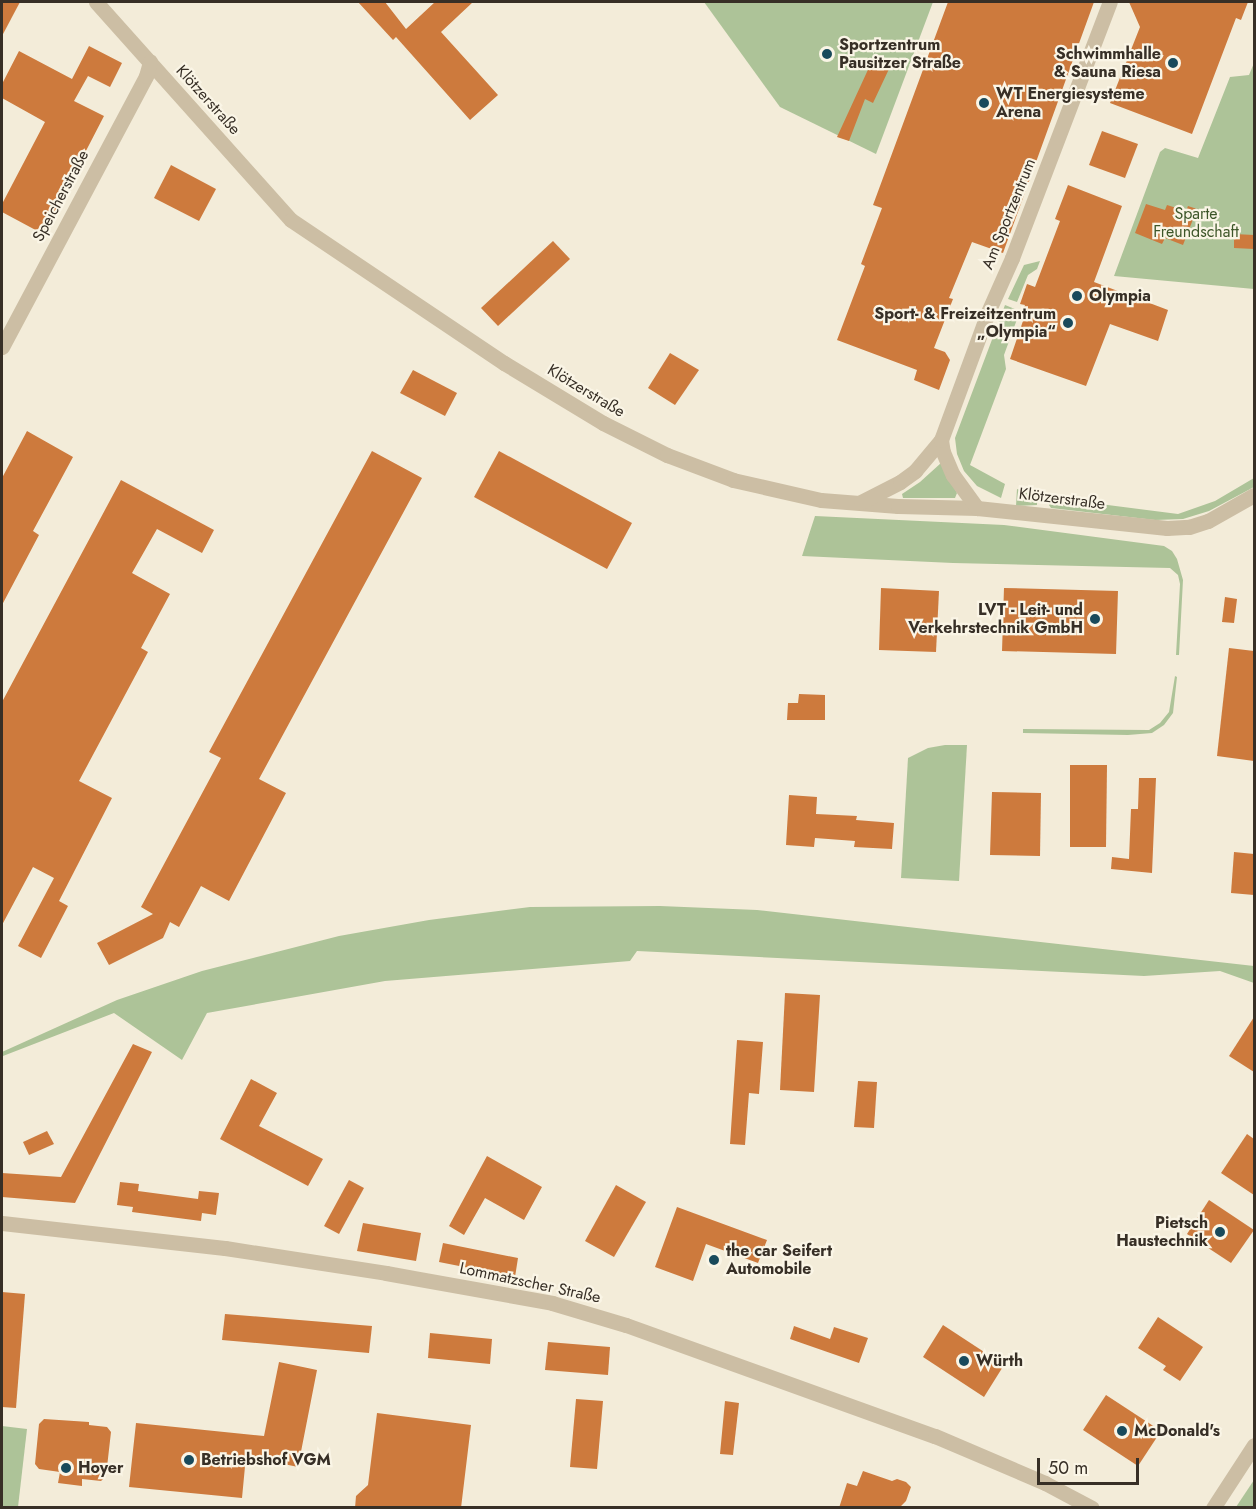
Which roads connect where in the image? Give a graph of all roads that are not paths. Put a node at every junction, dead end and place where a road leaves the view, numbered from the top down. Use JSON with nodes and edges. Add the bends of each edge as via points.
{"nodes":[{"id":1,"x":96,"y":2,"type":"edge"},
{"id":2,"x":1110,"y":2,"type":"edge"},
{"id":3,"x":150,"y":62,"type":"junction"},
{"id":4,"x":2,"y":347,"type":"edge"},
{"id":5,"x":941,"y":440,"type":"junction"},
{"id":6,"x":1254,"y":495,"type":"edge"},
{"id":7,"x":858,"y":503,"type":"junction"},
{"id":8,"x":977,"y":508,"type":"junction"},
{"id":9,"x":2,"y":1223,"type":"edge"},
{"id":10,"x":1254,"y":1444,"type":"edge"},
{"id":11,"x":1092,"y":1508,"type":"edge"},
{"id":12,"x":1213,"y":1508,"type":"edge"}],
"edges":[{"from":1,"to":3,"type":"street","name":"Klötzerstraße"},
{"from":2,"to":5,"type":"street","name":"Am Sportzentrum","via":[[1012,258],[987,312]]},
{"from":3,"to":4,"type":"street","name":"Speicherstraße"},
{"from":3,"to":7,"type":"street","name":"Klötzerstraße","via":[[291,220],[504,363],[603,423],[689,464],[786,494]]},
{"from":5,"to":7,"type":"street","name":"Am Sportzentrum","via":[[915,471]]},
{"from":5,"to":8,"type":"street","via":[[950,469]]},
{"from":6,"to":8,"type":"street","name":"Klötzerstraße","via":[[1208,521],[1189,527]]},
{"from":7,"to":8,"type":"street","name":"Klötzerstraße"},
{"from":9,"to":11,"type":"street","name":"Lommatzscher Straße","via":[[225,1248],[552,1303],[626,1325],[935,1436],[1046,1483]]},
{"from":10,"to":12,"type":"street"}]}
